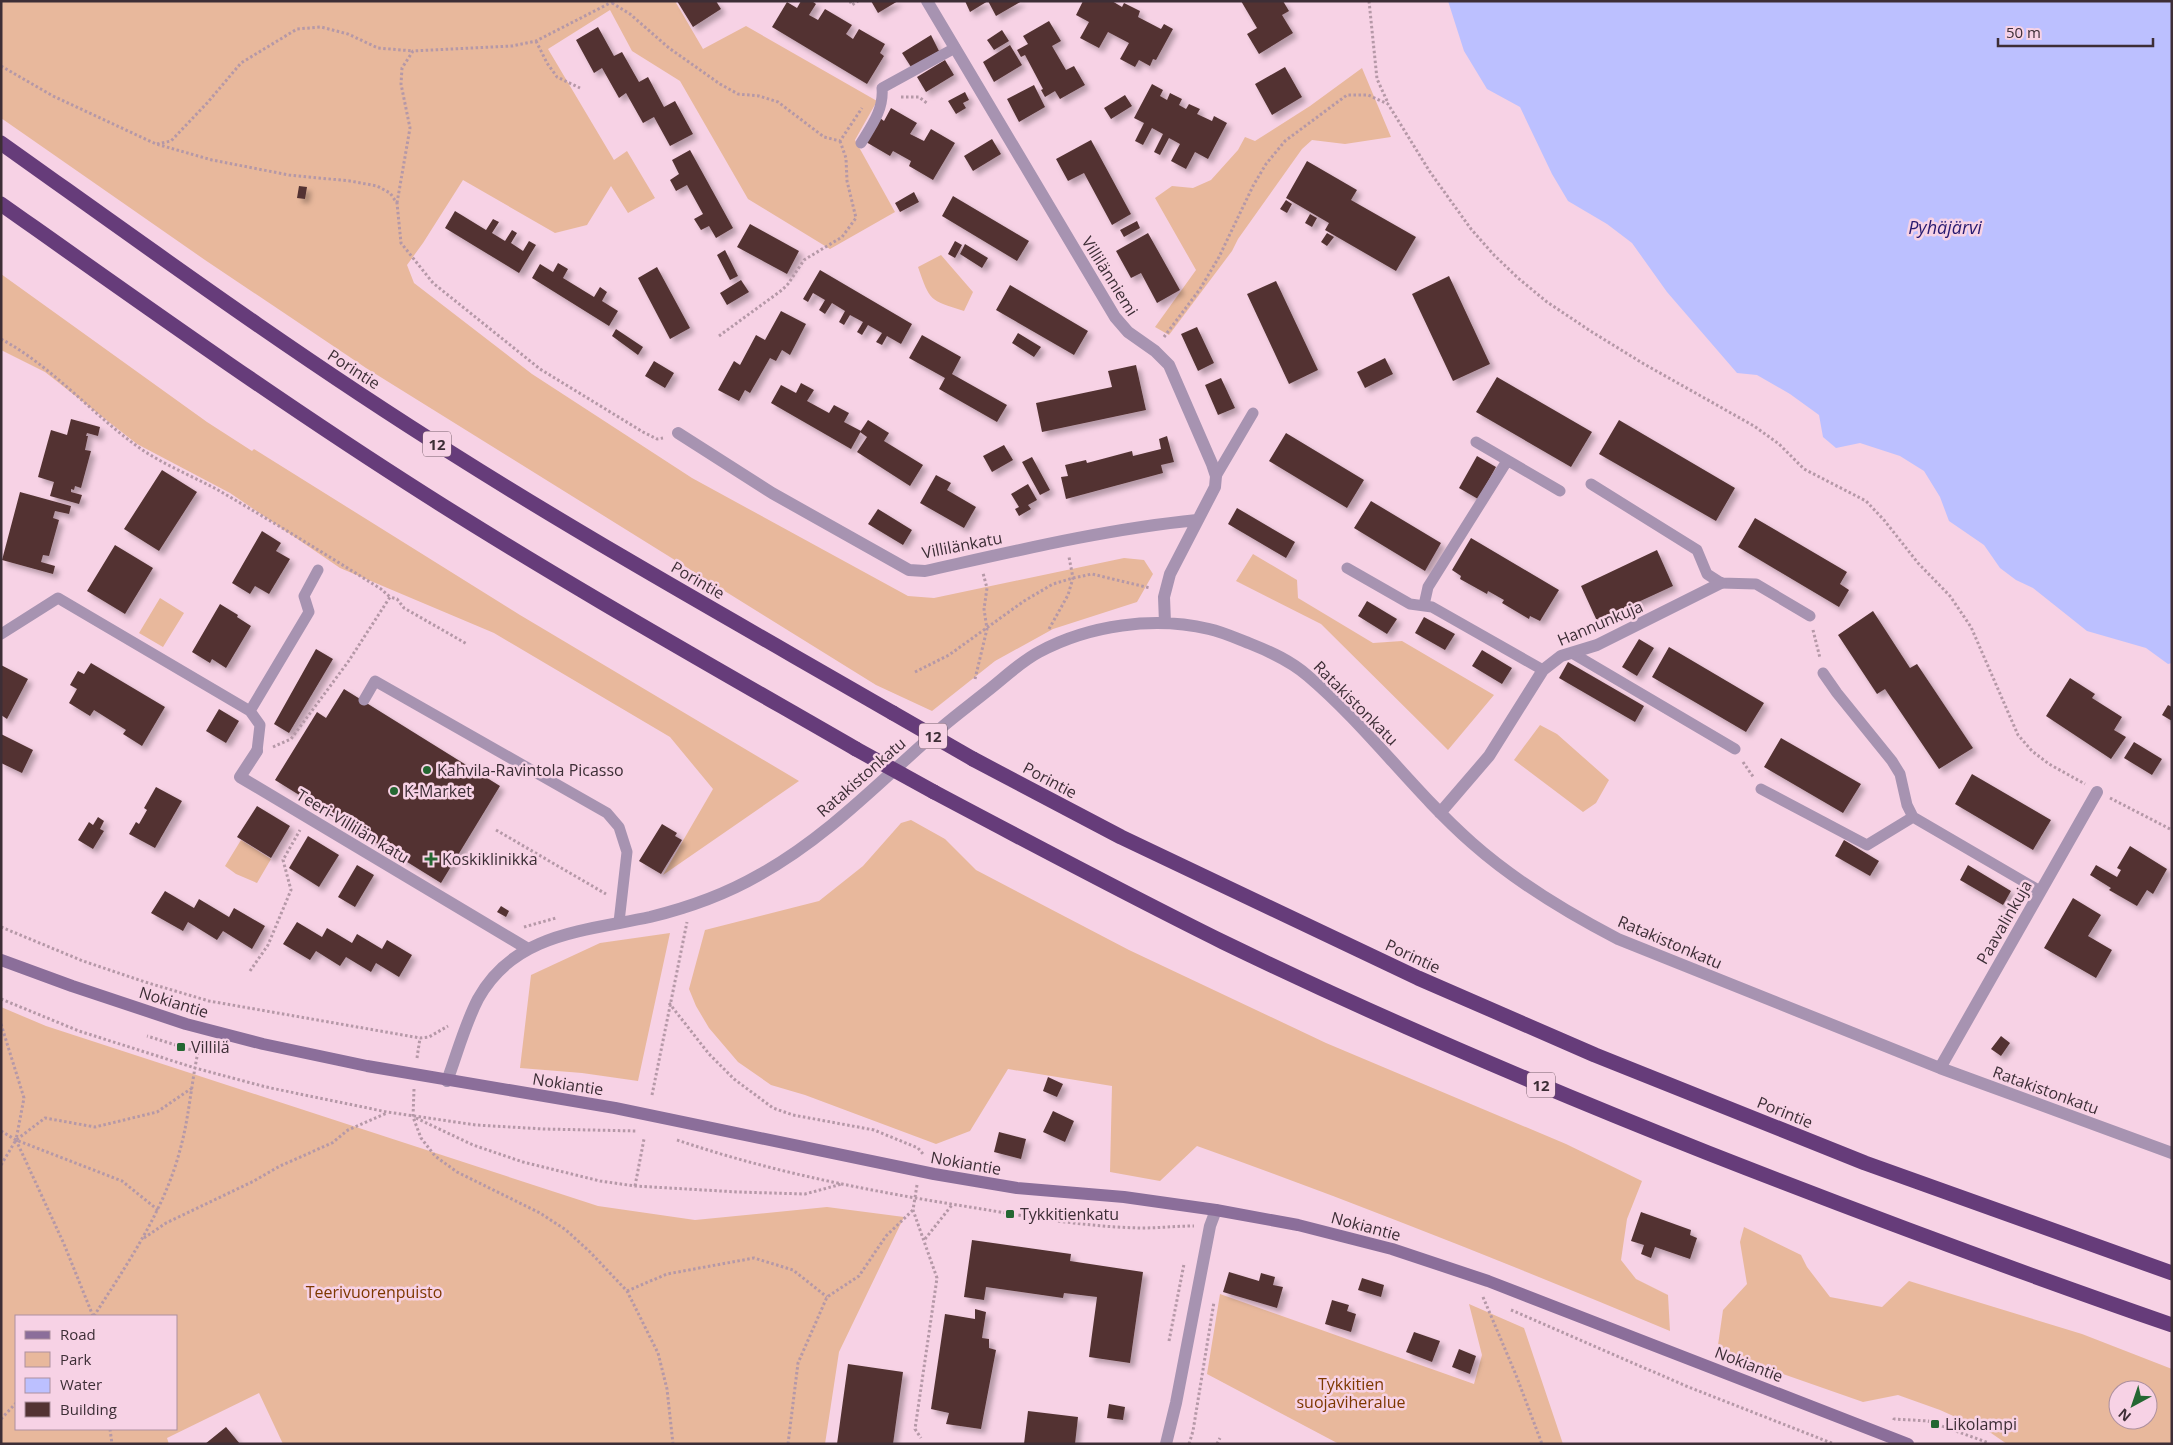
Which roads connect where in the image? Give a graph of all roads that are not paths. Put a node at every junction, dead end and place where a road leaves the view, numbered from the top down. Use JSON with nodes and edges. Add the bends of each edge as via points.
{"nodes":[{"id":1,"x":927,"y":1,"type":"edge"},
{"id":2,"x":955,"y":48,"type":"junction"},
{"id":3,"x":1,"y":143,"type":"edge"},
{"id":4,"x":861,"y":143,"type":"dead end"},
{"id":5,"x":1,"y":204,"type":"edge"},
{"id":6,"x":1253,"y":413,"type":"dead end"},
{"id":7,"x":678,"y":434,"type":"road end"},
{"id":8,"x":1476,"y":442,"type":"dead end"},
{"id":9,"x":1507,"y":461,"type":"junction"},
{"id":10,"x":1216,"y":476,"type":"junction"},
{"id":11,"x":1592,"y":484,"type":"dead end"},
{"id":12,"x":1560,"y":491,"type":"dead end"},
{"id":13,"x":1197,"y":520,"type":"junction"},
{"id":14,"x":1348,"y":568,"type":"dead end"},
{"id":15,"x":318,"y":570,"type":"dead end"},
{"id":16,"x":1721,"y":583,"type":"junction"},
{"id":17,"x":1424,"y":605,"type":"junction"},
{"id":18,"x":1810,"y":616,"type":"road end"},
{"id":19,"x":1165,"y":623,"type":"junction"},
{"id":20,"x":1,"y":634,"type":"edge"},
{"id":21,"x":1572,"y":652,"type":"junction"},
{"id":22,"x":1543,"y":670,"type":"junction"},
{"id":23,"x":1823,"y":673,"type":"road end"},
{"id":24,"x":364,"y":700,"type":"dead end"},
{"id":25,"x":250,"y":711,"type":"junction"},
{"id":26,"x":1735,"y":749,"type":"road end"},
{"id":27,"x":256,"y":751,"type":"joint"},
{"id":28,"x":1761,"y":789,"type":"road end"},
{"id":29,"x":2097,"y":792,"type":"road end"},
{"id":30,"x":1440,"y":813,"type":"junction"},
{"id":31,"x":1913,"y":817,"type":"junction"},
{"id":32,"x":2040,"y":891,"type":"junction"},
{"id":33,"x":619,"y":922,"type":"junction"},
{"id":34,"x":528,"y":949,"type":"junction"},
{"id":35,"x":1,"y":960,"type":"edge"},
{"id":36,"x":1940,"y":1068,"type":"junction"},
{"id":37,"x":448,"y":1081,"type":"junction"},
{"id":38,"x":2172,"y":1153,"type":"edge"},
{"id":39,"x":1216,"y":1210,"type":"junction"},
{"id":40,"x":2172,"y":1273,"type":"edge"},
{"id":41,"x":2172,"y":1324,"type":"edge"},
{"id":42,"x":1166,"y":1444,"type":"edge"},
{"id":43,"x":1908,"y":1444,"type":"edge"}],
"edges":[{"from":1,"to":2,"type":"street","name":"Villilänniemi"},
{"from":2,"to":4,"type":"lane","via":[[882,88],[881,109]]},
{"from":2,"to":10,"type":"street","name":"Villilänniemi","via":[[1115,317],[1128,332],[1169,365]]},
{"from":3,"to":40,"type":"highway","name":"Porintie","number":"12","bridge":true,"via":[[324,371],[452,454],[596,542],[973,759],[1121,837],[1418,978],[1595,1055],[1865,1163]]},
{"from":5,"to":41,"type":"highway","number":"12","bridge":true,"via":[[141,303],[425,494],[574,586],[856,749],[1094,877],[1389,1019],[1565,1096],[1839,1205]]},
{"from":6,"to":10,"type":"lane"},
{"from":7,"to":13,"type":"street","name":"Villilänkatu","via":[[909,570],[925,570],[1066,540]]},
{"from":8,"to":9,"type":"lane"},
{"from":9,"to":12,"type":"lane"},
{"from":9,"to":17,"type":"lane","via":[[1428,587]]},
{"from":10,"to":13,"type":"street","via":[[1209,501]]},
{"from":11,"to":16,"type":"lane","via":[[1697,550],[1707,574]]},
{"from":13,"to":19,"type":"street","via":[[1170,574],[1164,597]]},
{"from":14,"to":17,"type":"lane","via":[[1410,604]]},
{"from":15,"to":25,"type":"lane","via":[[304,596],[309,612]]},
{"from":16,"to":18,"type":"lane","via":[[1756,584]]},
{"from":16,"to":21,"type":"street","name":"Hannunkuja","via":[[1597,645]]},
{"from":17,"to":22,"type":"lane"},
{"from":19,"to":30,"type":"street","name":"Ratakistonkatu","via":[[1210,629],[1235,638],[1278,655],[1306,674]]},
{"from":19,"to":33,"type":"street","name":"Ratakistonkatu","via":[[1121,625],[1078,636],[1037,653],[943,726],[805,846],[729,890],[651,916]]},
{"from":20,"to":25,"type":"lane","via":[[58,598]]},
{"from":21,"to":22,"type":"street","name":"Hannunkuja"},
{"from":21,"to":26,"type":"lane"},
{"from":22,"to":30,"type":"street","name":"Hannunkuja","via":[[1489,756]]},
{"from":23,"to":31,"type":"lane","via":[[1892,760],[1900,774]]},
{"from":24,"to":33,"type":"lane","via":[[375,681],[607,813],[619,827],[627,852]]},
{"from":25,"to":27,"type":"lane","via":[[260,725]]},
{"from":27,"to":34,"type":"street","name":"Teeri-Villilän katu","via":[[240,777]]},
{"from":28,"to":31,"type":"lane","via":[[1868,845]]},
{"from":29,"to":32,"type":"street","name":"Paavalinkuja"},
{"from":30,"to":36,"type":"street","name":"Ratakistonkatu","via":[[1499,866],[1540,896],[1610,935]]},
{"from":31,"to":32,"type":"lane"},
{"from":32,"to":36,"type":"street","name":"Paavalinkuja"},
{"from":33,"to":34,"type":"street","name":"Ratakistonkatu","via":[[558,935]]},
{"from":34,"to":37,"type":"street","name":"Ratakistonkatu","via":[[500,970],[479,998]]},
{"from":35,"to":37,"type":"main road","name":"Nokiantie","via":[[186,1024],[263,1044]]},
{"from":36,"to":38,"type":"street","name":"Ratakistonkatu"},
{"from":37,"to":39,"type":"main road","name":"Nokiantie","via":[[615,1108],[1017,1188],[1124,1197]]},
{"from":39,"to":42,"type":"street","via":[[1210,1226]]},
{"from":39,"to":43,"type":"main road","name":"Nokiantie","via":[[1298,1225],[1383,1247],[1488,1281]]}]}
